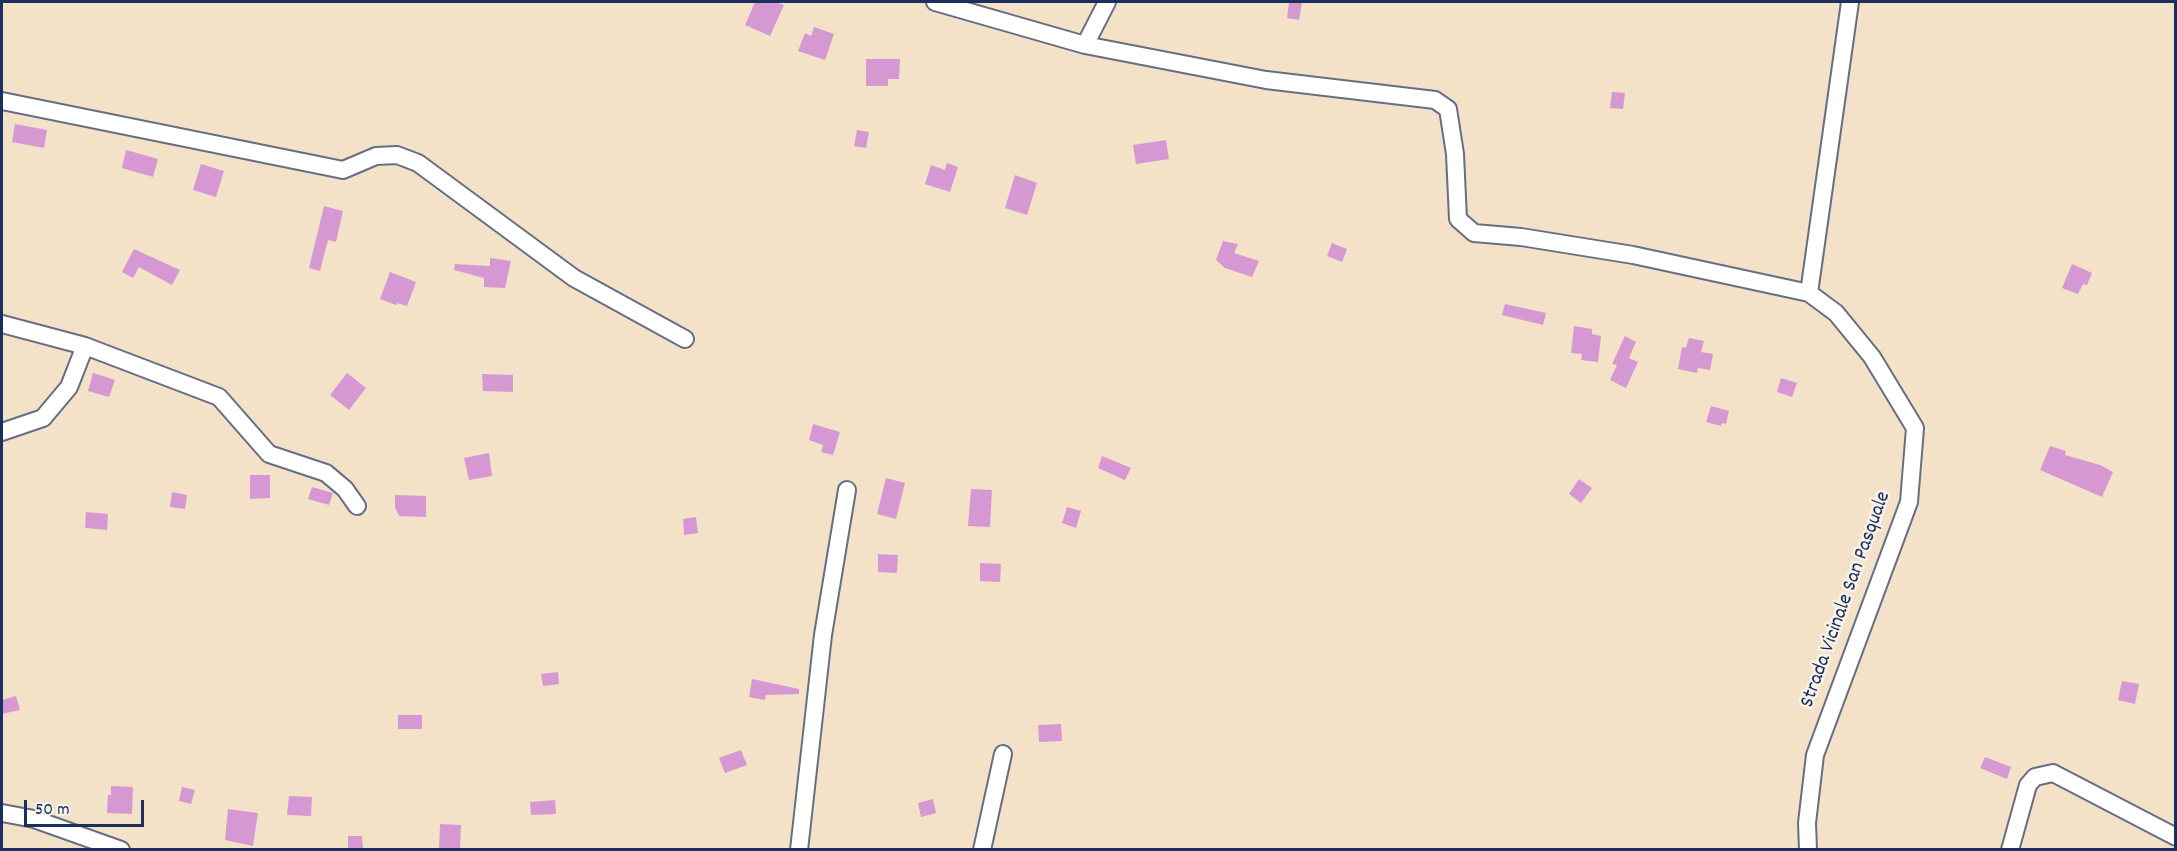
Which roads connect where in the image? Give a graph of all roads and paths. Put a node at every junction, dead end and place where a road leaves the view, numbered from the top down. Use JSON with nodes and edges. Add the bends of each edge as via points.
{"nodes":[{"id":1,"x":935,"y":2,"type":"edge"},
{"id":2,"x":1107,"y":2,"type":"edge"},
{"id":3,"x":1850,"y":2,"type":"edge"},
{"id":4,"x":1085,"y":45,"type":"junction"},
{"id":5,"x":2,"y":101,"type":"edge"},
{"id":6,"x":1809,"y":293,"type":"junction"},
{"id":7,"x":2,"y":324,"type":"edge"},
{"id":8,"x":685,"y":339,"type":"dead end"},
{"id":9,"x":85,"y":346,"type":"junction"},
{"id":10,"x":2,"y":432,"type":"edge"},
{"id":11,"x":847,"y":490,"type":"dead end"},
{"id":12,"x":357,"y":506,"type":"dead end"},
{"id":13,"x":1003,"y":754,"type":"dead end"},
{"id":14,"x":2,"y":813,"type":"edge"},
{"id":15,"x":2175,"y":837,"type":"edge"},
{"id":16,"x":121,"y":849,"type":"edge"},
{"id":17,"x":799,"y":849,"type":"edge"},
{"id":18,"x":982,"y":849,"type":"edge"},
{"id":19,"x":1808,"y":849,"type":"edge"},
{"id":20,"x":2010,"y":849,"type":"edge"}],
"edges":[{"from":1,"to":4,"type":"street"},
{"from":2,"to":4,"type":"street"},
{"from":3,"to":6,"type":"street"},
{"from":4,"to":6,"type":"street","via":[[1266,80],[1435,100],[1448,109],[1458,219],[1474,233],[1633,255]]},
{"from":5,"to":8,"type":"street","via":[[343,170],[376,156],[397,155],[418,163],[574,278]]},
{"from":6,"to":19,"type":"street","name":"Strada Vicinale San Pasquale","via":[[1836,313],[1872,357],[1915,428],[1909,502],[1815,755]]},
{"from":7,"to":9,"type":"street"},
{"from":9,"to":10,"type":"street","via":[[69,387],[43,418]]},
{"from":9,"to":12,"type":"street","via":[[219,397],[269,454],[326,473]]},
{"from":11,"to":17,"type":"street","via":[[823,635]]},
{"from":13,"to":18,"type":"street"},
{"from":14,"to":16,"type":"street","via":[[34,819]]},
{"from":15,"to":20,"type":"street","via":[[2053,773],[2035,777],[2028,785]]}]}
